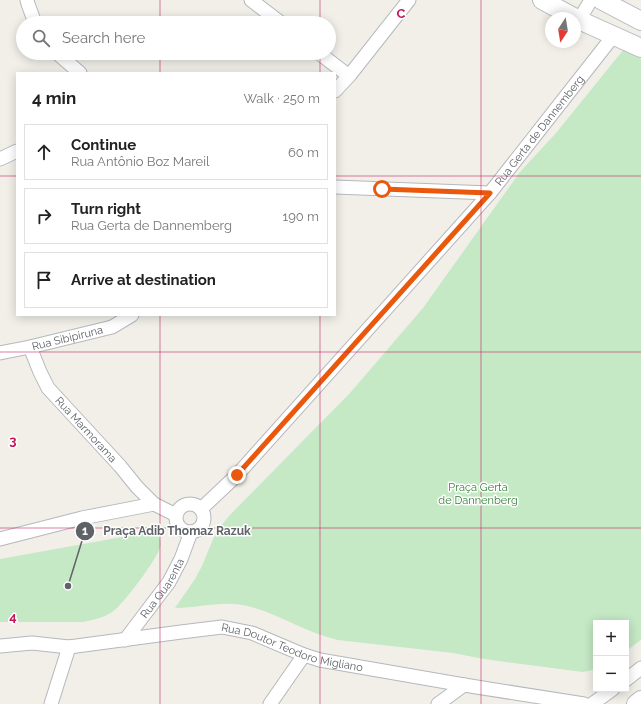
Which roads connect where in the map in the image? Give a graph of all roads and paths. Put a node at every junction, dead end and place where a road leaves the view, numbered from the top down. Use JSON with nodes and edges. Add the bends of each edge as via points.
{"nodes":[{"id":1,"x":27,"y":0,"type":"edge"},
{"id":2,"x":251,"y":0,"type":"edge"},
{"id":3,"x":409,"y":0,"type":"edge"},
{"id":4,"x":542,"y":0,"type":"edge"},
{"id":5,"x":591,"y":0,"type":"edge"},
{"id":6,"x":601,"y":0,"type":"edge"},
{"id":7,"x":564,"y":12,"type":"edge"},
{"id":8,"x":32,"y":16,"type":"edge"},
{"id":9,"x":271,"y":16,"type":"edge"},
{"id":10,"x":637,"y":16,"type":"edge"},
{"id":11,"x":581,"y":17,"type":"edge"},
{"id":12,"x":581,"y":21,"type":"edge"},
{"id":13,"x":614,"y":36,"type":"junction"},
{"id":14,"x":641,"y":48,"type":"edge"},
{"id":15,"x":65,"y":60,"type":"edge"},
{"id":16,"x":329,"y":60,"type":"edge"},
{"id":17,"x":79,"y":72,"type":"edge"},
{"id":18,"x":349,"y":76,"type":"junction"},
{"id":19,"x":336,"y":90,"type":"edge"},
{"id":20,"x":16,"y":151,"type":"edge"},
{"id":21,"x":0,"y":159,"type":"edge"},
{"id":22,"x":336,"y":187,"type":"edge"},
{"id":23,"x":490,"y":193,"type":"junction"},
{"id":24,"x":130,"y":316,"type":"edge"},
{"id":25,"x":30,"y":347,"type":"junction"},
{"id":26,"x":0,"y":353,"type":"edge"},
{"id":27,"x":154,"y":504,"type":"junction"},
{"id":28,"x":201,"y":509,"type":"junction"},
{"id":29,"x":176,"y":515,"type":"junction"},
{"id":30,"x":190,"y":532,"type":"junction"},
{"id":31,"x":0,"y":539,"type":"edge"},
{"id":32,"x":125,"y":640,"type":"junction"},
{"id":33,"x":0,"y":646,"type":"edge"},
{"id":34,"x":69,"y":647,"type":"junction"},
{"id":35,"x":304,"y":656,"type":"junction"},
{"id":36,"x":641,"y":668,"type":"edge"},
{"id":37,"x":629,"y":678,"type":"edge"},
{"id":38,"x":464,"y":685,"type":"junction"},
{"id":39,"x":609,"y":692,"type":"edge"},
{"id":40,"x":641,"y":700,"type":"edge"},
{"id":41,"x":51,"y":704,"type":"edge"},
{"id":42,"x":270,"y":704,"type":"edge"},
{"id":43,"x":438,"y":704,"type":"edge"},
{"id":44,"x":584,"y":704,"type":"edge"},
{"id":45,"x":592,"y":704,"type":"edge"},
{"id":46,"x":636,"y":704,"type":"edge"}],
"edges":[{"from":1,"to":8,"type":"street"},
{"from":2,"to":9,"type":"street"},
{"from":3,"to":18,"type":"street"},
{"from":4,"to":7,"type":"main road"},
{"from":5,"to":11,"type":"street"},
{"from":6,"to":10,"type":"main road"},
{"from":10,"to":13,"type":"main road","name":"Rua Gerta de Dannemberg"},
{"from":12,"to":13,"type":"main road"},
{"from":13,"to":14,"type":"main road"},
{"from":13,"to":23,"type":"street","name":"Rua Gerta de Dannemberg"},
{"from":15,"to":17,"type":"street"},
{"from":16,"to":18,"type":"street"},
{"from":18,"to":19,"type":"street"},
{"from":20,"to":21,"type":"street"},
{"from":22,"to":23,"type":"street"},
{"from":23,"to":28,"type":"street","name":"Rua Gerta de Dannemberg","via":[[237,475]]},
{"from":24,"to":25,"type":"street","name":"Rua Sibipiruna","via":[[112,326]]},
{"from":25,"to":26,"type":"street","name":"Rua Sibipiruna"},
{"from":25,"to":27,"type":"street","name":"Rua Marmorama","via":[[48,388]]},
{"from":27,"to":29,"type":"street"},
{"from":27,"to":31,"type":"street","via":[[82,518]]},
{"from":28,"to":29,"type":"street","via":[[193,504],[184,504]]},
{"from":28,"to":30,"type":"street","via":[[204,518],[201,527]]},
{"from":29,"to":30,"type":"street","via":[[180,528]]},
{"from":30,"to":32,"type":"street","name":"Rua Quarenta","via":[[181,559],[169,582]]},
{"from":32,"to":34,"type":"street","name":"Rua Doutor Teodoro Migliano"},
{"from":32,"to":35,"type":"street","name":"Rua Doutor Teodoro Migliano","via":[[222,627],[252,633]]},
{"from":33,"to":34,"type":"street","name":"Rua Doutor Teodoro Migliano","via":[[32,644]]},
{"from":34,"to":41,"type":"street"},
{"from":35,"to":38,"type":"street","name":"Rua Doutor Teodoro Migliano"},
{"from":35,"to":42,"type":"street"},
{"from":36,"to":37,"type":"street"},
{"from":38,"to":43,"type":"street"},
{"from":38,"to":44,"type":"street","name":"Rua Doutor Teodoro Migliano"},
{"from":39,"to":45,"type":"street"},
{"from":40,"to":46,"type":"main road"}]}
